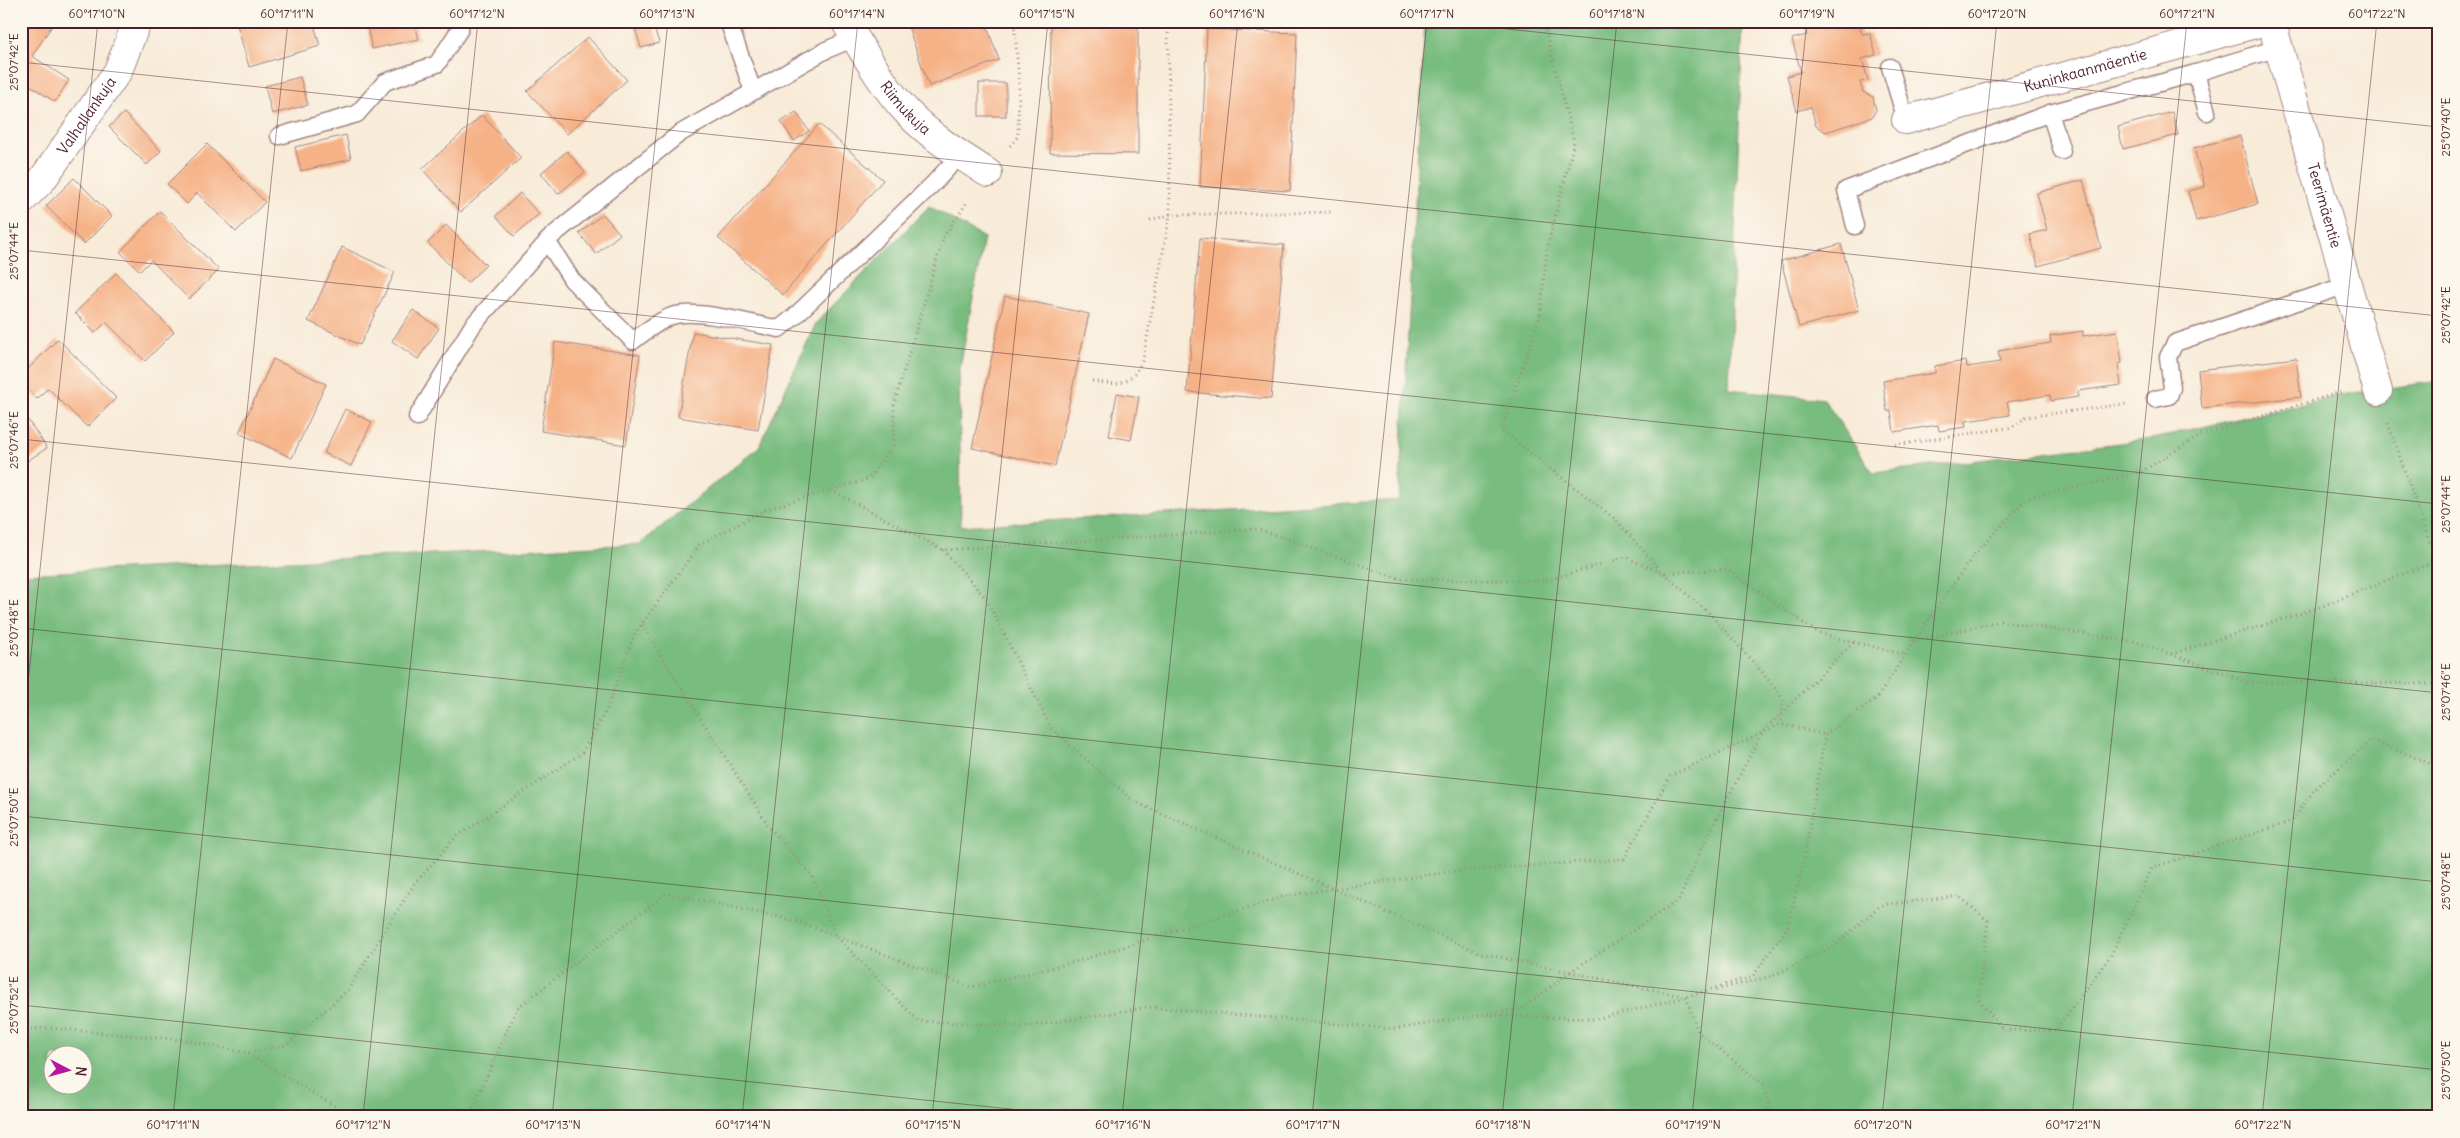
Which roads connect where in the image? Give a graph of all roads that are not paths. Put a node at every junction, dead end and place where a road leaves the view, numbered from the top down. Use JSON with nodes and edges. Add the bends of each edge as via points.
{"nodes":[{"id":1,"x":137,"y":21,"type":"edge"},
{"id":2,"x":461,"y":21,"type":"edge"},
{"id":3,"x":728,"y":21,"type":"edge"},
{"id":4,"x":2266,"y":21,"type":"edge"},
{"id":5,"x":2271,"y":21,"type":"edge"},
{"id":6,"x":850,"y":29,"type":"edge"},
{"id":7,"x":2278,"y":48,"type":"junction"},
{"id":8,"x":1890,"y":67,"type":"dead end"},
{"id":9,"x":2196,"y":73,"type":"junction"},
{"id":10,"x":753,"y":91,"type":"junction"},
{"id":11,"x":2207,"y":112,"type":"dead end"},
{"id":12,"x":2050,"y":113,"type":"junction"},
{"id":13,"x":1906,"y":120,"type":"joint"},
{"id":14,"x":279,"y":136,"type":"dead end"},
{"id":15,"x":2062,"y":151,"type":"dead end"},
{"id":16,"x":960,"y":155,"type":"junction"},
{"id":17,"x":988,"y":173,"type":"road end"},
{"id":18,"x":21,"y":201,"type":"edge"},
{"id":19,"x":1855,"y":226,"type":"dead end"},
{"id":20,"x":547,"y":241,"type":"junction"},
{"id":21,"x":2346,"y":285,"type":"junction"},
{"id":22,"x":2378,"y":391,"type":"road end"},
{"id":23,"x":2155,"y":399,"type":"dead end"},
{"id":24,"x":416,"y":416,"type":"dead end"}],
"edges":[{"from":1,"to":18,"type":"street","name":"Valhallankuja","via":[[118,71],[42,180]]},
{"from":2,"to":14,"type":"lane","via":[[460,29],[437,64],[385,82],[357,114]]},
{"from":3,"to":10,"type":"lane"},
{"from":4,"to":13,"type":"street","name":"Kuninkaanmäentie"},
{"from":5,"to":7,"type":"street","name":"Teerimäentie"},
{"from":6,"to":10,"type":"lane","via":[[826,50]]},
{"from":6,"to":16,"type":"street","name":"Riimukuja","via":[[907,113]]},
{"from":7,"to":9,"type":"lane"},
{"from":7,"to":21,"type":"street","name":"Teerimäentie"},
{"from":8,"to":13,"type":"lane"},
{"from":9,"to":11,"type":"lane"},
{"from":9,"to":12,"type":"lane"},
{"from":10,"to":20,"type":"lane","via":[[680,134]]},
{"from":12,"to":15,"type":"lane"},
{"from":12,"to":19,"type":"lane","via":[[1846,190]]},
{"from":16,"to":17,"type":"street","name":"Riimukuja"},
{"from":16,"to":20,"type":"lane","via":[[778,329],[713,315],[673,316],[649,328],[633,341],[572,280]]},
{"from":20,"to":24,"type":"lane","via":[[473,325]]},
{"from":21,"to":22,"type":"street","name":"Teerimäentie"},
{"from":21,"to":23,"type":"lane","via":[[2175,343],[2168,357],[2172,388],[2169,396]]}]}
